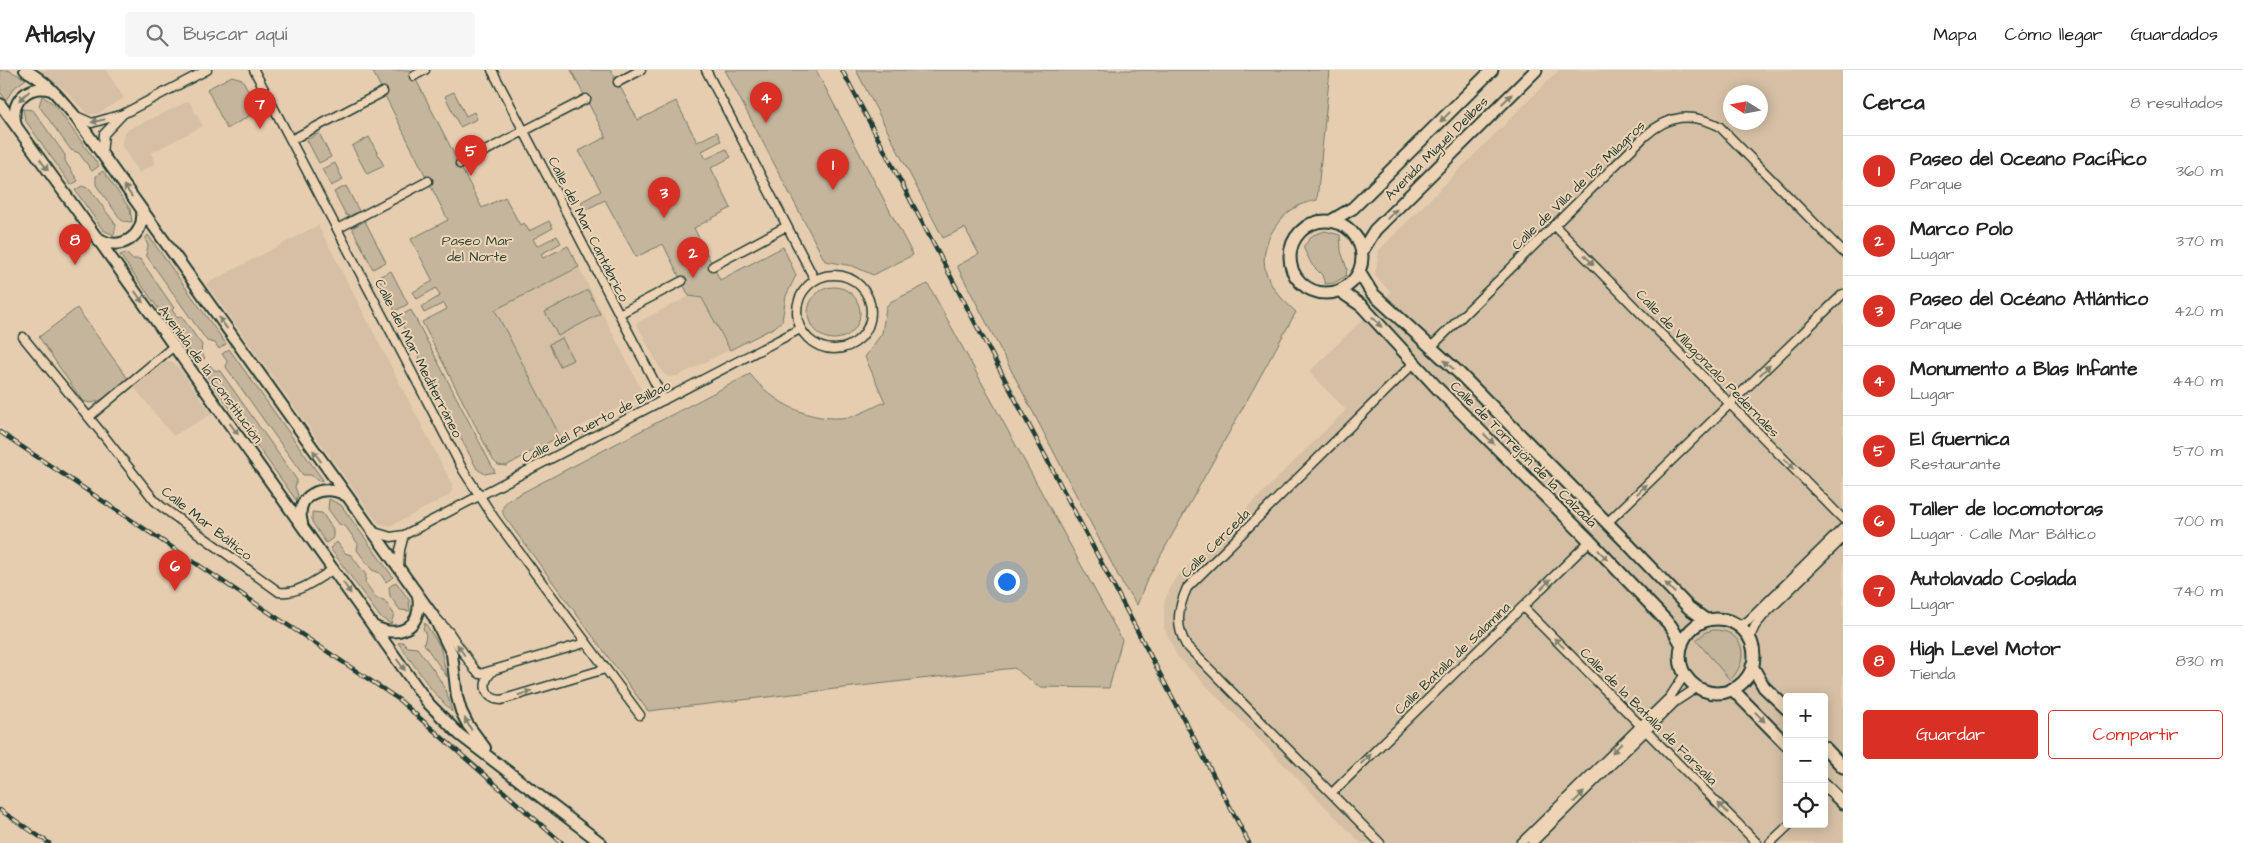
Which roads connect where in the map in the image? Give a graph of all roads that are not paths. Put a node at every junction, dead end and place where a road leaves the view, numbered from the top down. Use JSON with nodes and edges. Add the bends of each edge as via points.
{"nodes":[{"id":1,"x":25,"y":70,"type":"edge"},
{"id":2,"x":207,"y":70,"type":"edge"},
{"id":3,"x":254,"y":70,"type":"edge"},
{"id":4,"x":425,"y":70,"type":"edge"},
{"id":5,"x":492,"y":70,"type":"edge"},
{"id":6,"x":641,"y":70,"type":"edge"},
{"id":7,"x":706,"y":70,"type":"edge"},
{"id":8,"x":1492,"y":70,"type":"edge"},
{"id":9,"x":1536,"y":70,"type":"edge"},
{"id":10,"x":414,"y":76,"type":"dead end"},
{"id":11,"x":618,"y":82,"type":"dead end"},
{"id":12,"x":54,"y":92,"type":"junction"},
{"id":13,"x":383,"y":92,"type":"dead end"},
{"id":14,"x":586,"y":99,"type":"dead end"},
{"id":15,"x":0,"y":104,"type":"edge"},
{"id":16,"x":123,"y":114,"type":"junction"},
{"id":17,"x":74,"y":115,"type":"junction"},
{"id":18,"x":16,"y":126,"type":"junction"},
{"id":19,"x":524,"y":132,"type":"junction"},
{"id":20,"x":291,"y":140,"type":"junction"},
{"id":21,"x":102,"y":154,"type":"junction"},
{"id":22,"x":460,"y":164,"type":"dead end"},
{"id":23,"x":428,"y":181,"type":"dead end"},
{"id":24,"x":142,"y":211,"type":"junction"},
{"id":25,"x":1331,"y":221,"type":"junction"},
{"id":26,"x":1554,"y":225,"type":"junction"},
{"id":27,"x":787,"y":226,"type":"junction"},
{"id":28,"x":337,"y":229,"type":"junction"},
{"id":29,"x":97,"y":238,"type":"junction"},
{"id":30,"x":1362,"y":252,"type":"junction"},
{"id":31,"x":1843,"y":252,"type":"edge"},
{"id":32,"x":713,"y":266,"type":"dead end"},
{"id":33,"x":1359,"y":272,"type":"junction"},
{"id":34,"x":815,"y":280,"type":"junction"},
{"id":35,"x":682,"y":281,"type":"dead end"},
{"id":36,"x":1340,"y":291,"type":"junction"},
{"id":37,"x":1843,"y":294,"type":"edge"},
{"id":38,"x":618,"y":314,"type":"junction"},
{"id":39,"x":800,"y":329,"type":"junction"},
{"id":40,"x":23,"y":337,"type":"dead end"},
{"id":41,"x":174,"y":346,"type":"junction"},
{"id":42,"x":1430,"y":348,"type":"junction"},
{"id":43,"x":1414,"y":363,"type":"junction"},
{"id":44,"x":664,"y":400,"type":"junction"},
{"id":45,"x":1730,"y":404,"type":"junction"},
{"id":46,"x":89,"y":417,"type":"junction"},
{"id":47,"x":346,"y":496,"type":"junction"},
{"id":48,"x":479,"y":496,"type":"junction"},
{"id":49,"x":1843,"y":519,"type":"edge"},
{"id":50,"x":1607,"y":523,"type":"junction"},
{"id":51,"x":303,"y":526,"type":"junction"},
{"id":52,"x":1843,"y":528,"type":"edge"},
{"id":53,"x":370,"y":530,"type":"junction"},
{"id":54,"x":404,"y":535,"type":"junction"},
{"id":55,"x":1843,"y":538,"type":"edge"},
{"id":56,"x":1590,"y":541,"type":"junction"},
{"id":57,"x":334,"y":569,"type":"junction"},
{"id":58,"x":399,"y":570,"type":"junction"},
{"id":59,"x":418,"y":596,"type":"junction"},
{"id":60,"x":1523,"y":607,"type":"junction"},
{"id":61,"x":434,"y":617,"type":"junction"},
{"id":62,"x":1706,"y":620,"type":"junction"},
{"id":63,"x":372,"y":626,"type":"junction"},
{"id":64,"x":1738,"y":626,"type":"junction"},
{"id":65,"x":1749,"y":639,"type":"junction"},
{"id":66,"x":585,"y":643,"type":"junction"},
{"id":67,"x":1682,"y":645,"type":"junction"},
{"id":68,"x":1752,"y":666,"type":"junction"},
{"id":69,"x":605,"y":669,"type":"junction"},
{"id":70,"x":492,"y":672,"type":"junction"},
{"id":71,"x":1685,"y":674,"type":"junction"},
{"id":72,"x":1698,"y":687,"type":"junction"},
{"id":73,"x":1732,"y":689,"type":"junction"},
{"id":74,"x":1783,"y":705,"type":"edge"},
{"id":75,"x":640,"y":715,"type":"dead end"},
{"id":76,"x":1643,"y":728,"type":"junction"},
{"id":77,"x":1783,"y":741,"type":"edge"},
{"id":78,"x":1828,"y":751,"type":"edge"},
{"id":79,"x":498,"y":762,"type":"junction"},
{"id":80,"x":1843,"y":767,"type":"edge"},
{"id":81,"x":1828,"y":790,"type":"edge"},
{"id":82,"x":1332,"y":793,"type":"junction"},
{"id":83,"x":1843,"y":803,"type":"edge"},
{"id":84,"x":1786,"y":828,"type":"edge"},
{"id":85,"x":601,"y":843,"type":"edge"},
{"id":86,"x":1380,"y":843,"type":"edge"},
{"id":87,"x":1521,"y":843,"type":"edge"},
{"id":88,"x":1532,"y":843,"type":"edge"},
{"id":89,"x":1757,"y":843,"type":"edge"},
{"id":90,"x":1770,"y":843,"type":"edge"}],
"edges":[{"from":1,"to":12,"type":"street"},
{"from":2,"to":16,"type":"street"},
{"from":3,"to":20,"type":"street","name":"Calle del Mar Mediterráneo"},
{"from":4,"to":10,"type":"street"},
{"from":5,"to":19,"type":"street","name":"Calle del Mar Cantábrico"},
{"from":6,"to":11,"type":"street"},
{"from":7,"to":27,"type":"street"},
{"from":8,"to":25,"type":"main road","name":"Avenida Miguel Delibes","one_way":true,"via":[[1353,208]]},
{"from":30,"to":9,"type":"main road","name":"Avenida Miguel Delibes","one_way":true,"via":[[1375,230]]},
{"from":12,"to":17,"type":"street"},
{"from":12,"to":18,"type":"street","one_way":true,"via":[[38,88],[23,95],[14,109]]},
{"from":13,"to":20,"type":"street"},
{"from":14,"to":19,"type":"street"},
{"from":15,"to":18,"type":"street","name":"Avenida de la Constitución"},
{"from":16,"to":17,"type":"street","one_way":true,"via":[[92,123]]},
{"from":16,"to":21,"type":"street","via":[[104,134]]},
{"from":17,"to":21,"type":"street"},
{"from":18,"to":29,"type":"street","name":"Avenida de la Constitución","one_way":true},
{"from":19,"to":22,"type":"street"},
{"from":19,"to":38,"type":"street","name":"Calle del Mar Cantábrico"},
{"from":20,"to":28,"type":"street","name":"Calle del Mar Mediterráneo"},
{"from":24,"to":21,"type":"street","one_way":true},
{"from":23,"to":28,"type":"street"},
{"from":24,"to":29,"type":"street","via":[[141,227],[130,240],[113,244]]},
{"from":47,"to":24,"type":"street","one_way":true},
{"from":25,"to":30,"type":"main road","via":[[1348,228]]},
{"from":25,"to":36,"type":"main road","via":[[1308,226],[1299,234],[1293,244],[1291,262],[1297,278],[1305,287],[1328,294]]},
{"from":26,"to":31,"type":"street","name":"Calle de Villa de los Milagros","via":[[1657,126],[1684,117],[1719,126]]},
{"from":26,"to":42,"type":"street","name":"Calle de Villa de los Milagros"},
{"from":26,"to":45,"type":"street","name":"Calle de Villagonzalo Pedernales","one_way":true},
{"from":27,"to":32,"type":"street"},
{"from":27,"to":34,"type":"street"},
{"from":28,"to":48,"type":"street","name":"Calle del Mar Mediterráneo"},
{"from":29,"to":41,"type":"street","name":"Avenida de la Constitución","one_way":true},
{"from":30,"to":33,"type":"main road"},
{"from":33,"to":36,"type":"main road","via":[[1351,284]]},
{"from":33,"to":42,"type":"main road","name":"Calle de Torrejón de la Calzada","via":[[1372,293]]},
{"from":34,"to":39,"type":"street","via":[[804,289],[798,302],[796,316]]},
{"from":34,"to":39,"type":"street","via":[[831,275],[855,282],[869,302],[868,327],[858,341],[837,350],[816,345]]},
{"from":35,"to":38,"type":"street"},
{"from":36,"to":43,"type":"main road","name":"Calle de Torrejón de la Calzada","one_way":true,"via":[[1362,306]]},
{"from":45,"to":37,"type":"street","one_way":true},
{"from":38,"to":44,"type":"street","name":"Calle del Mar Cantábrico"},
{"from":39,"to":44,"type":"street","name":"Calle del Puerto de Bilbao"},
{"from":40,"to":46,"type":"street","name":"Calle Mar Báltico"},
{"from":41,"to":46,"type":"street"},
{"from":41,"to":51,"type":"street","name":"Avenida de la Constitución","one_way":true},
{"from":50,"to":42,"type":"main road","name":"Calle de Torrejón de la Calzada","one_way":true},
{"from":43,"to":56,"type":"main road","name":"Calle de Torrejón de la Calzada","one_way":true},
{"from":43,"to":82,"type":"street","name":"Calle Cerceda","via":[[1187,588],[1178,617],[1179,633],[1186,645]]},
{"from":44,"to":48,"type":"street","name":"Calle del Puerto de Bilbao"},
{"from":45,"to":49,"type":"street","name":"Calle de Villagonzalo Pedernales","one_way":true},
{"from":50,"to":45,"type":"street","one_way":true},
{"from":46,"to":57,"type":"street","name":"Calle Mar Báltico","via":[[155,501],[275,590],[290,592]]},
{"from":47,"to":51,"type":"street","via":[[329,489],[312,494],[303,505]]},
{"from":47,"to":53,"type":"street"},
{"from":48,"to":54,"type":"street","name":"Calle del Puerto de Bilbao"},
{"from":48,"to":66,"type":"street","name":"Calle del Mar Mediterráneo"},
{"from":62,"to":50,"type":"main road","name":"Calle de Torrejón de la Calzada","one_way":true,"via":[[1689,608]]},
{"from":51,"to":57,"type":"street","name":"Avenida de la Constitución"},
{"from":52,"to":64,"type":"street","via":[[1748,621]]},
{"from":53,"to":54,"type":"street","name":"Calle del Puerto de Bilbao","via":[[385,537]]},
{"from":53,"to":58,"type":"street"},
{"from":54,"to":58,"type":"street"},
{"from":55,"to":65,"type":"street","via":[[1754,626]]},
{"from":60,"to":56,"type":"street","name":"Calle Batalla de Salamina","one_way":true},
{"from":56,"to":67,"type":"main road","name":"Calle de Torrejón de la Calzada","one_way":true,"via":[[1671,626]]},
{"from":57,"to":63,"type":"street","name":"Avenida de la Constitución","one_way":true},
{"from":58,"to":59,"type":"street"},
{"from":59,"to":61,"type":"street"},
{"from":59,"to":63,"type":"street","via":[[417,618],[408,628],[394,633]]},
{"from":76,"to":60,"type":"street","name":"Calle de la Batalla de Farsalia","one_way":true},
{"from":82,"to":60,"type":"street","name":"Calle Batalla de Salamina","one_way":true},
{"from":70,"to":61,"type":"street","one_way":true,"via":[[482,674],[476,671],[445,627]]},
{"from":79,"to":61,"type":"street","one_way":true,"via":[[464,719],[457,696],[452,654]]},
{"from":62,"to":64,"type":"main road","via":[[1723,620]]},
{"from":62,"to":67,"type":"main road","via":[[1694,627]]},
{"from":63,"to":79,"type":"street","name":"Avenida de la Constitución","one_way":true,"via":[[432,708],[460,735]]},
{"from":64,"to":65,"type":"main road"},
{"from":65,"to":68,"type":"main road","via":[[1753,652]]},
{"from":66,"to":69,"type":"street","name":"Calle del Mar Mediterráneo"},
{"from":66,"to":70,"type":"street"},
{"from":67,"to":71,"type":"main road","via":[[1680,660]]},
{"from":68,"to":73,"type":"main road","via":[[1743,682]]},
{"from":68,"to":74,"type":"main road","via":[[1764,687]]},
{"from":70,"to":69,"type":"street","one_way":true,"via":[[485,682],[486,690],[498,700]]},
{"from":69,"to":75,"type":"street","name":"Calle del Mar Mediterráneo"},
{"from":71,"to":72,"type":"main road"},
{"from":71,"to":76,"type":"street"},
{"from":72,"to":73,"type":"main road","via":[[1715,693]]},
{"from":72,"to":76,"type":"street"},
{"from":73,"to":77,"type":"main road","one_way":true},
{"from":76,"to":87,"type":"street","one_way":true},
{"from":88,"to":76,"type":"street","one_way":true},
{"from":89,"to":76,"type":"street","name":"Calle de la Batalla de Farsalia","one_way":true},
{"from":78,"to":80,"type":"main road"},
{"from":79,"to":85,"type":"street"},
{"from":81,"to":83,"type":"main road"},
{"from":82,"to":86,"type":"street","name":"Calle Cerceda"},
{"from":84,"to":90,"type":"street"}]}
